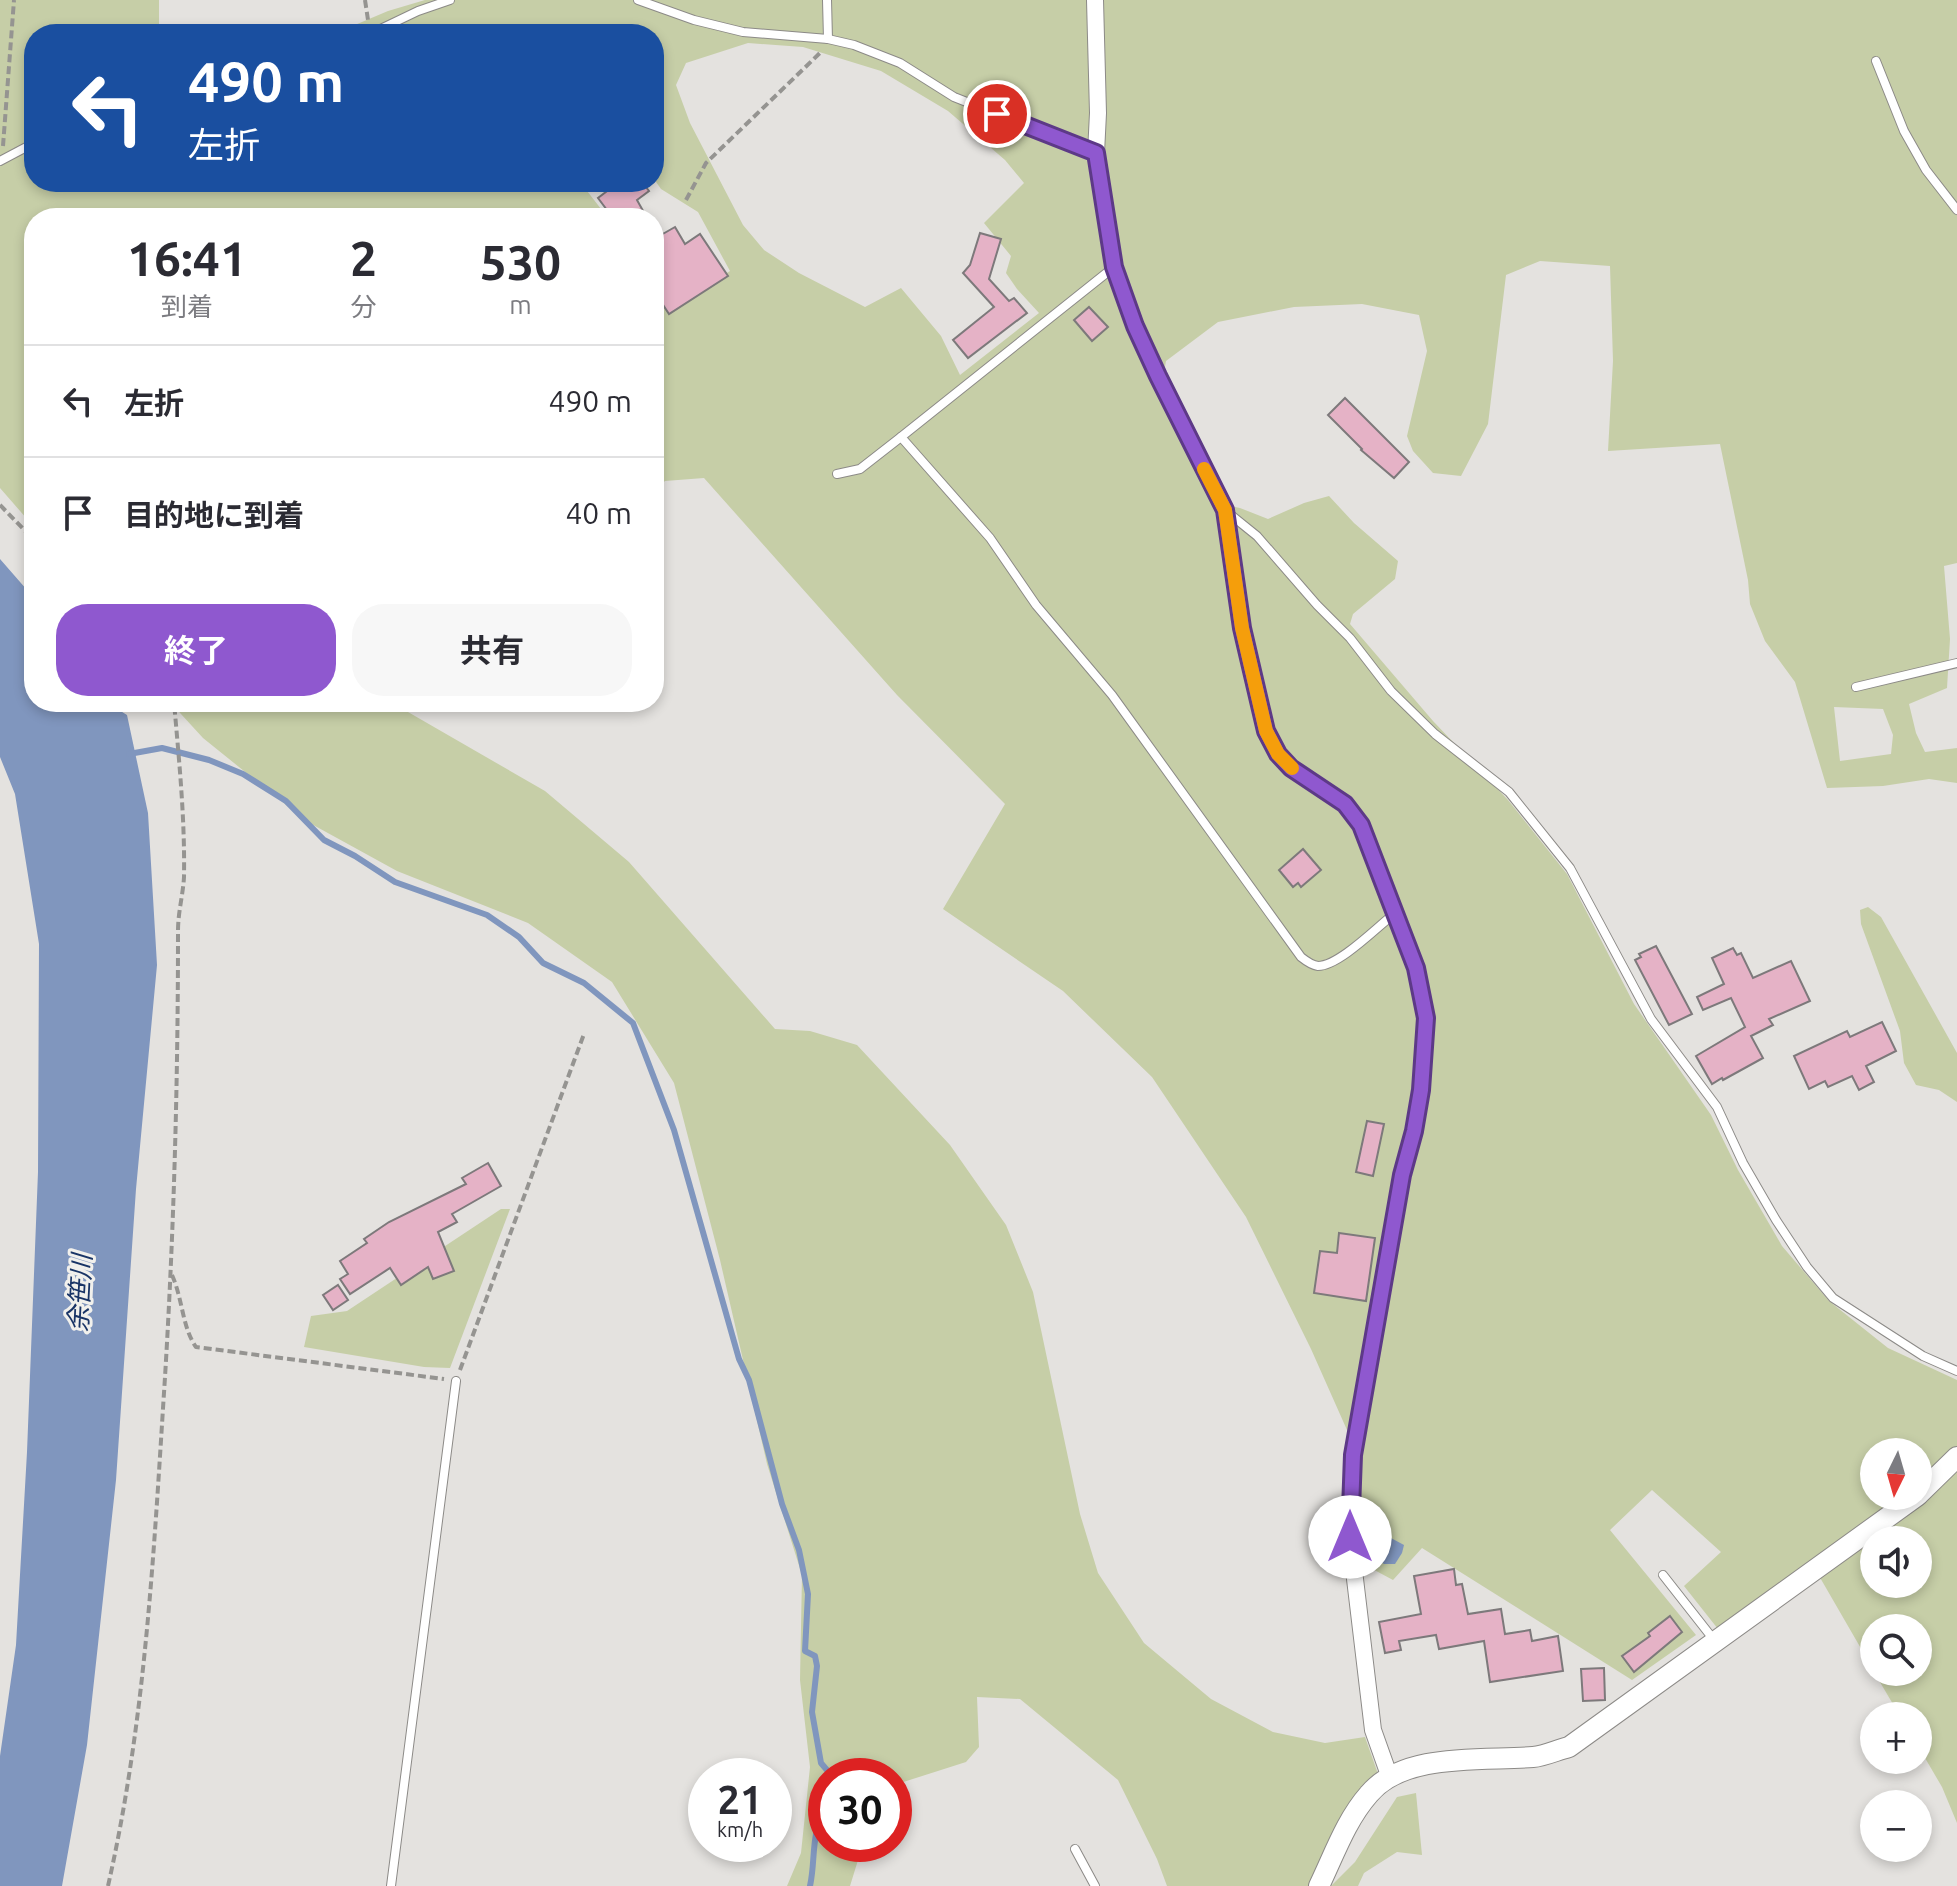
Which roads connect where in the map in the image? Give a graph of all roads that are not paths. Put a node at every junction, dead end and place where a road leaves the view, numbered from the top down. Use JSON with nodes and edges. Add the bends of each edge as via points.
{"nodes":[{"id":1,"x":450,"y":0,"type":"edge"},
{"id":2,"x":638,"y":0,"type":"edge"},
{"id":3,"x":827,"y":0,"type":"edge"},
{"id":4,"x":1095,"y":0,"type":"edge"},
{"id":5,"x":391,"y":24,"type":"edge"},
{"id":6,"x":830,"y":39,"type":"junction"},
{"id":7,"x":1876,"y":61,"type":"dead end"},
{"id":8,"x":24,"y":148,"type":"edge"},
{"id":9,"x":1096,"y":153,"type":"junction"},
{"id":10,"x":1,"y":161,"type":"edge"},
{"id":11,"x":1957,"y":210,"type":"edge"},
{"id":12,"x":1114,"y":267,"type":"junction"},
{"id":13,"x":901,"y":437,"type":"junction"},
{"id":14,"x":837,"y":474,"type":"dead end"},
{"id":15,"x":1225,"y":510,"type":"junction"},
{"id":16,"x":1957,"y":663,"type":"edge"},
{"id":17,"x":1856,"y":687,"type":"dead end"},
{"id":18,"x":1396,"y":912,"type":"junction"},
{"id":19,"x":1957,"y":1371,"type":"edge"},
{"id":20,"x":456,"y":1381,"type":"road end"},
{"id":21,"x":1957,"y":1457,"type":"edge"},
{"id":22,"x":1932,"y":1482,"type":"edge"},
{"id":23,"x":1898,"y":1510,"type":"edge"},
{"id":24,"x":1663,"y":1575,"type":"dead end"},
{"id":25,"x":1715,"y":1640,"type":"junction"},
{"id":26,"x":1389,"y":1775,"type":"junction"},
{"id":27,"x":1075,"y":1849,"type":"dead end"},
{"id":28,"x":391,"y":1886,"type":"edge"},
{"id":29,"x":1095,"y":1886,"type":"edge"},
{"id":30,"x":1319,"y":1886,"type":"edge"}],
"edges":[{"from":1,"to":5,"type":"lane"},
{"from":2,"to":6,"type":"lane","via":[[743,32]]},
{"from":3,"to":6,"type":"lane"},
{"from":4,"to":9,"type":"street"},
{"from":6,"to":9,"type":"lane","via":[[900,63],[954,97]]},
{"from":7,"to":11,"type":"lane","via":[[1904,131]]},
{"from":8,"to":10,"type":"lane"},
{"from":9,"to":12,"type":"street"},
{"from":12,"to":13,"type":"lane"},
{"from":12,"to":15,"type":"street","via":[[1135,326]]},
{"from":13,"to":14,"type":"lane","via":[[860,469]]},
{"from":13,"to":18,"type":"lane","via":[[990,538],[1036,605],[1112,695],[1301,957],[1323,966],[1336,960]]},
{"from":15,"to":18,"type":"street","via":[[1242,628],[1266,731],[1291,768],[1345,804],[1361,825]]},
{"from":15,"to":19,"type":"lane","via":[[1257,536],[1391,691],[1435,734],[1509,792],[1570,868],[1651,1019],[1717,1107],[1776,1220],[1833,1298],[1911,1349]]},
{"from":16,"to":17,"type":"lane"},
{"from":18,"to":26,"type":"street","via":[[1426,1018],[1421,1090],[1353,1455],[1350,1500],[1373,1730]]},
{"from":20,"to":28,"type":"lane"},
{"from":21,"to":22,"type":"street"},
{"from":23,"to":25,"type":"street"},
{"from":24,"to":25,"type":"lane"},
{"from":25,"to":26,"type":"street","via":[[1569,1747],[1537,1757],[1472,1759]]},
{"from":26,"to":30,"type":"street","via":[[1352,1817]]},
{"from":27,"to":29,"type":"lane"}]}
